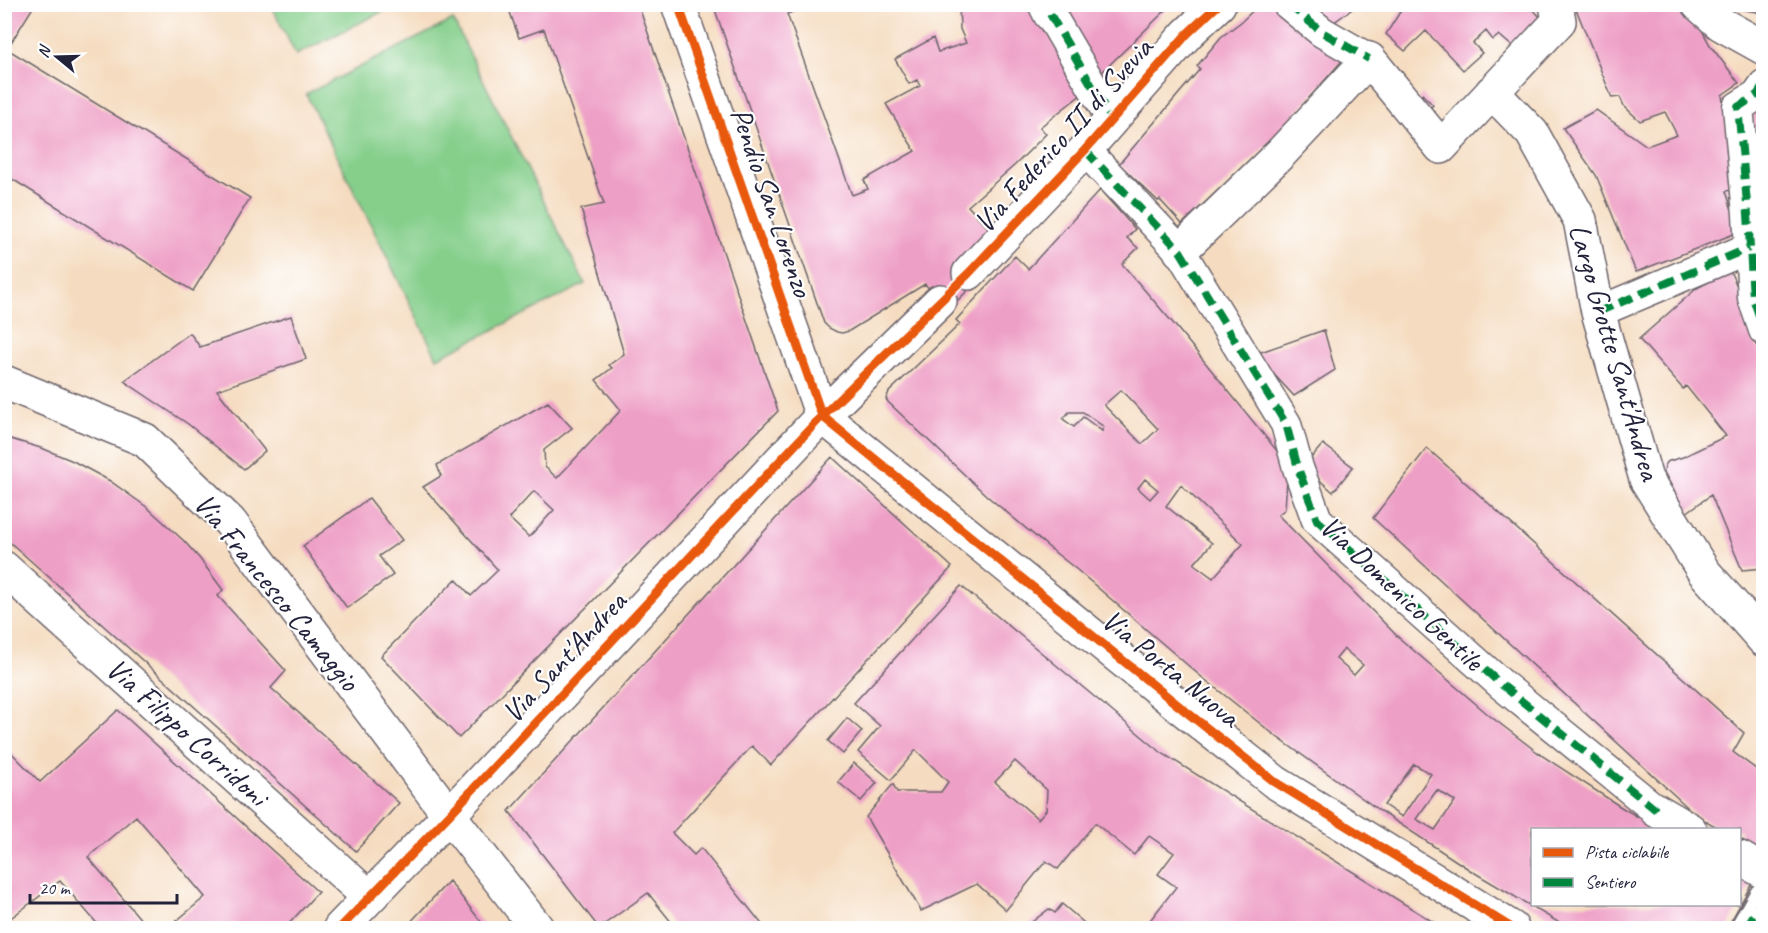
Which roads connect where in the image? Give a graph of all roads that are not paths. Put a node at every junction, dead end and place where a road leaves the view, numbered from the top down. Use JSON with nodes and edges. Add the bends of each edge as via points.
{"nodes":[{"id":1,"x":678,"y":4,"type":"edge"},
{"id":2,"x":1219,"y":4,"type":"edge"},
{"id":3,"x":1288,"y":4,"type":"edge"},
{"id":4,"x":1556,"y":4,"type":"edge"},
{"id":5,"x":1698,"y":4,"type":"edge"},
{"id":6,"x":1048,"y":9,"type":"edge"},
{"id":7,"x":1764,"y":48,"type":"edge"},
{"id":8,"x":1369,"y":59,"type":"junction"},
{"id":9,"x":1764,"y":85,"type":"edge"},
{"id":10,"x":1492,"y":92,"type":"junction"},
{"id":11,"x":1112,"y":120,"type":"junction"},
{"id":12,"x":1085,"y":150,"type":"junction"},
{"id":13,"x":1749,"y":248,"type":"junction"},
{"id":14,"x":1180,"y":251,"type":"junction"},
{"id":15,"x":969,"y":273,"type":"dead end"},
{"id":16,"x":940,"y":301,"type":"dead end"},
{"id":17,"x":1598,"y":312,"type":"junction"},
{"id":18,"x":1764,"y":330,"type":"edge"},
{"id":19,"x":4,"y":382,"type":"edge"},
{"id":20,"x":822,"y":416,"type":"junction"},
{"id":21,"x":6,"y":572,"type":"edge"},
{"id":22,"x":1764,"y":640,"type":"edge"},
{"id":23,"x":1656,"y":810,"type":"joint"},
{"id":24,"x":449,"y":815,"type":"junction"},
{"id":25,"x":1687,"y":828,"type":"edge"},
{"id":26,"x":1741,"y":859,"type":"edge"},
{"id":27,"x":1764,"y":872,"type":"edge"},
{"id":28,"x":369,"y":897,"type":"junction"},
{"id":29,"x":1764,"y":897,"type":"edge"},
{"id":30,"x":340,"y":928,"type":"edge"},
{"id":31,"x":537,"y":928,"type":"edge"},
{"id":32,"x":1512,"y":928,"type":"edge"},
{"id":33,"x":1746,"y":928,"type":"edge"}],
"edges":[{"from":1,"to":20,"type":"street","name":"Pendio San Lorenzo"},
{"from":2,"to":11,"type":"street","name":"Via Federico II di Svevia","via":[[1187,34]]},
{"from":3,"to":8,"type":"street","via":[[1322,32]]},
{"from":4,"to":10,"type":"street","via":[[1559,21]]},
{"from":5,"to":7,"type":"street","via":[[1721,24]]},
{"from":6,"to":11,"type":"street"},
{"from":8,"to":10,"type":"street","via":[[1441,147]]},
{"from":8,"to":14,"type":"street","via":[[1281,153]]},
{"from":9,"to":13,"type":"street","via":[[1757,95],[1738,106]]},
{"from":10,"to":17,"type":"street","name":"Largo Grotte Sant'Andrea","via":[[1532,133],[1580,220]]},
{"from":11,"to":12,"type":"street","name":"Via Federico II di Svevia"},
{"from":12,"to":14,"type":"street","name":"Via Domenico Gentile"},
{"from":12,"to":15,"type":"street","name":"Via Federico II di Svevia"},
{"from":13,"to":17,"type":"street"},
{"from":13,"to":18,"type":"street","via":[[1753,298]]},
{"from":14,"to":23,"type":"street","name":"Via Domenico Gentile","via":[[1286,424],[1317,520],[1502,685]]},
{"from":16,"to":20,"type":"street"},
{"from":17,"to":22,"type":"street","name":"Largo Grotte Sant'Andrea","via":[[1646,479],[1704,572]]},
{"from":19,"to":24,"type":"street","name":"Via Francesco Camaggio","via":[[145,440],[230,522]]},
{"from":20,"to":24,"type":"street","name":"Via Sant'Andrea"},
{"from":20,"to":32,"type":"street","name":"Via Porta Nuova","via":[[1275,782]]},
{"from":21,"to":28,"type":"street","name":"Via Filippo Corridoni"},
{"from":23,"to":25,"type":"street","name":"Via Domenico Gentile"},
{"from":24,"to":28,"type":"street","name":"Via Sant'Andrea"},
{"from":24,"to":31,"type":"street","name":"Via Francesco Camaggio"},
{"from":26,"to":27,"type":"street"},
{"from":28,"to":30,"type":"street","name":"Via Sant'Andrea"},
{"from":29,"to":33,"type":"street"}]}
